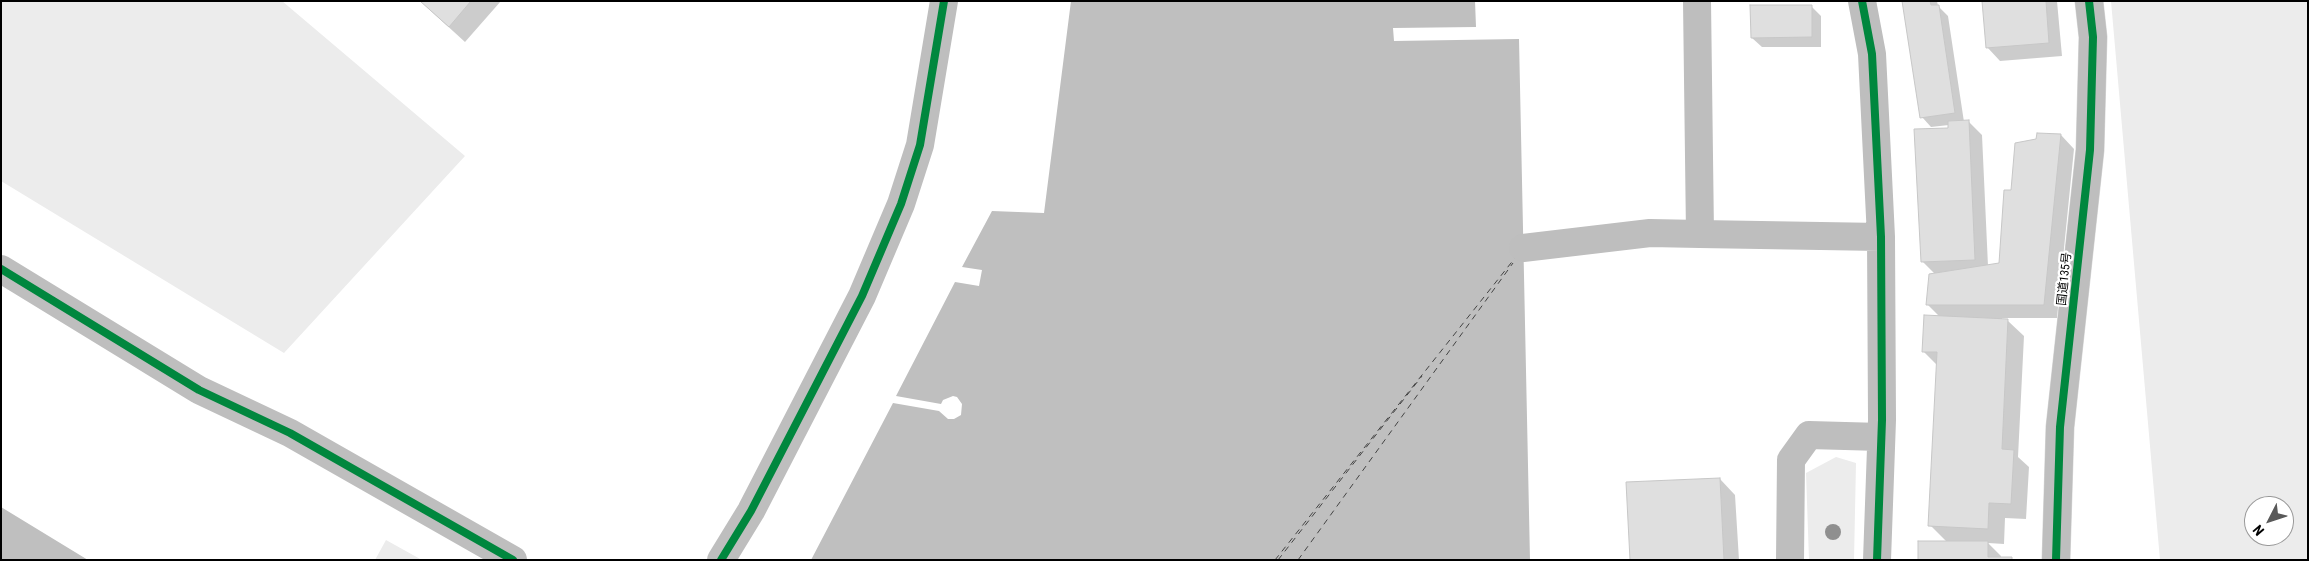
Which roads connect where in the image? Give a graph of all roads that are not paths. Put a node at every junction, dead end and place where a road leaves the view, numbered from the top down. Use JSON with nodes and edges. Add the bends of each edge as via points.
{"nodes":[{"id":1,"x":944,"y":1,"type":"edge"},
{"id":2,"x":1697,"y":1,"type":"edge"},
{"id":3,"x":1862,"y":1,"type":"edge"},
{"id":4,"x":2089,"y":1,"type":"edge"},
{"id":5,"x":1700,"y":234,"type":"junction"},
{"id":6,"x":1881,"y":238,"type":"junction"},
{"id":7,"x":1523,"y":248,"type":"dead end"},
{"id":8,"x":1,"y":268,"type":"edge"},
{"id":9,"x":1881,"y":437,"type":"junction"},
{"id":10,"x":513,"y":560,"type":"edge"},
{"id":11,"x":721,"y":560,"type":"edge"},
{"id":12,"x":1790,"y":560,"type":"edge"},
{"id":13,"x":1877,"y":560,"type":"edge"},
{"id":14,"x":2056,"y":560,"type":"edge"}],
"edges":[{"from":1,"to":11,"type":"main road","via":[[920,145],[901,204],[862,296],[751,511]]},
{"from":2,"to":5,"type":"main road"},
{"from":3,"to":6,"type":"main road","via":[[1872,54]]},
{"from":4,"to":14,"type":"main road","name":"国道135号","via":[[2093,37],[2090,150],[2060,427]]},
{"from":5,"to":6,"type":"main road"},
{"from":5,"to":7,"type":"main road","via":[[1650,233]]},
{"from":6,"to":9,"type":"main road"},
{"from":8,"to":10,"type":"main road","via":[[199,390],[290,433]]},
{"from":9,"to":12,"type":"main road","via":[[1809,436],[1792,460]]},
{"from":9,"to":13,"type":"main road"}]}
